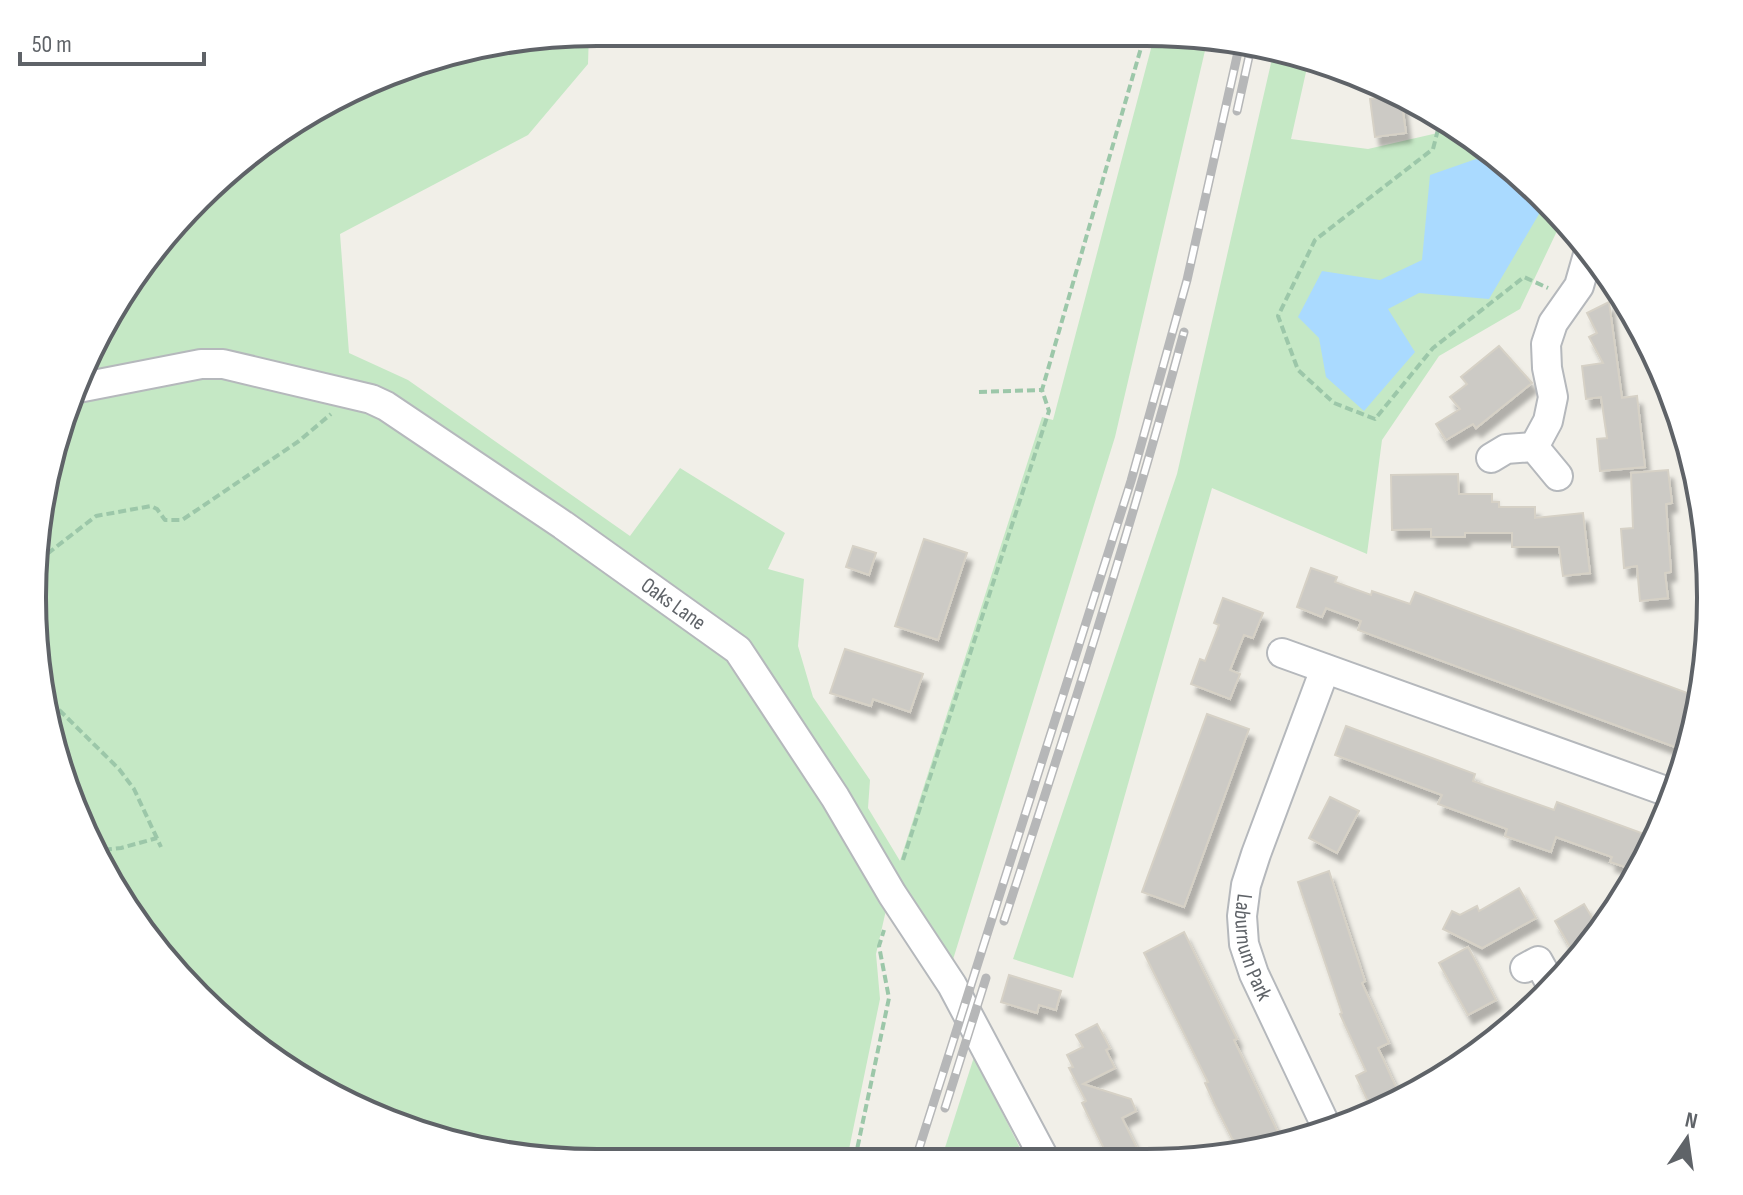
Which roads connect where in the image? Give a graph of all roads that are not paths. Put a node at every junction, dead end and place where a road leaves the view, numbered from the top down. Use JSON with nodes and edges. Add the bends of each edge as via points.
{"nodes":[{"id":1,"x":1585,"y":265,"type":"edge"},
{"id":2,"x":88,"y":386,"type":"edge"},
{"id":3,"x":1534,"y":447,"type":"junction"},
{"id":4,"x":1491,"y":458,"type":"dead end"},
{"id":5,"x":1558,"y":476,"type":"dead end"},
{"id":6,"x":1282,"y":653,"type":"dead end"},
{"id":7,"x":1325,"y":669,"type":"junction"},
{"id":8,"x":1662,"y":790,"type":"edge"},
{"id":9,"x":1525,"y":968,"type":"dead end"},
{"id":10,"x":1546,"y":976,"type":"edge"},
{"id":11,"x":1323,"y":1120,"type":"edge"},
{"id":12,"x":1039,"y":1149,"type":"edge"}],
"edges":[{"from":1,"to":3,"type":"street","via":[[1546,344],[1553,397]]},
{"from":2,"to":12,"type":"street","name":"Oaks Lane","via":[[223,364],[386,406],[738,650],[952,985]]},
{"from":3,"to":4,"type":"street","via":[[1506,449]]},
{"from":3,"to":5,"type":"street"},
{"from":6,"to":7,"type":"street"},
{"from":7,"to":8,"type":"street"},
{"from":7,"to":11,"type":"street","name":"Laburnum Park","via":[[1256,854],[1242,916],[1254,974]]},
{"from":9,"to":10,"type":"street","via":[[1538,961]]}]}
